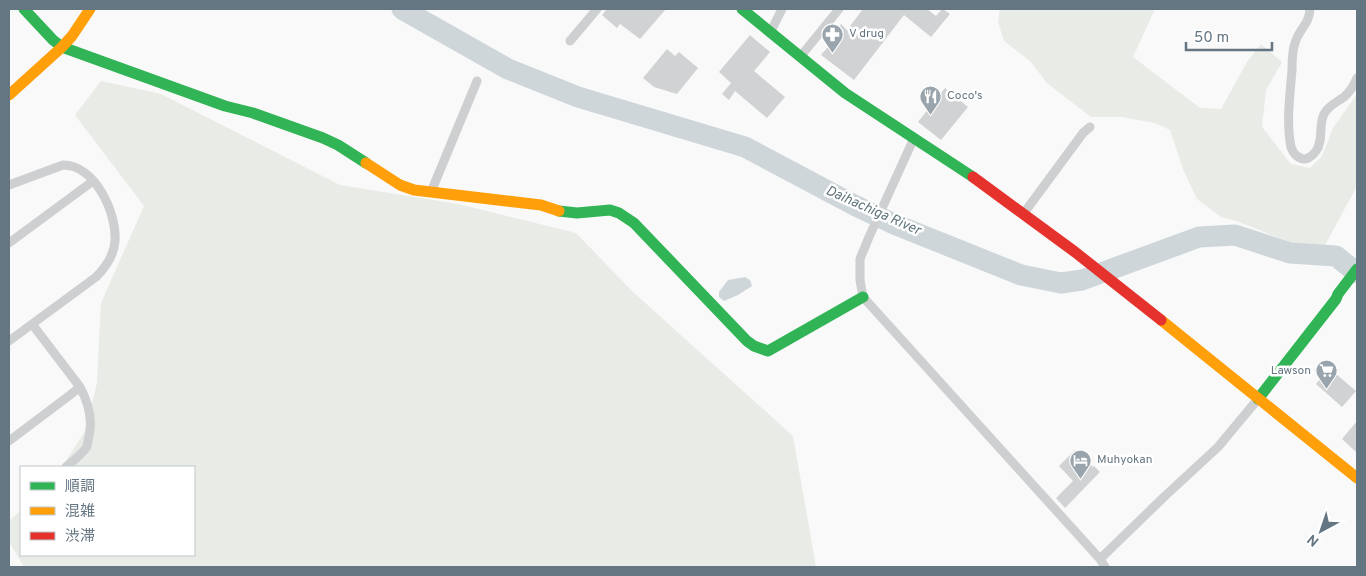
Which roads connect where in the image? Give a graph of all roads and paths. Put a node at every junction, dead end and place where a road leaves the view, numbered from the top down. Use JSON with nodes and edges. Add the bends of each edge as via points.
{"nodes":[{"id":1,"x":24,"y":9,"type":"edge"},
{"id":2,"x":90,"y":9,"type":"edge"},
{"id":3,"x":597,"y":9,"type":"edge"},
{"id":4,"x":742,"y":9,"type":"edge"},
{"id":5,"x":782,"y":9,"type":"edge"},
{"id":6,"x":839,"y":9,"type":"edge"},
{"id":7,"x":1310,"y":9,"type":"edge"},
{"id":8,"x":770,"y":33,"type":"junction"},
{"id":9,"x":570,"y":41,"type":"dead end"},
{"id":10,"x":62,"y":47,"type":"junction"},
{"id":11,"x":800,"y":56,"type":"junction"},
{"id":12,"x":1357,"y":78,"type":"edge"},
{"id":13,"x":477,"y":81,"type":"dead end"},
{"id":14,"x":9,"y":95,"type":"edge"},
{"id":15,"x":1090,"y":127,"type":"dead end"},
{"id":16,"x":914,"y":138,"type":"junction"},
{"id":17,"x":93,"y":180,"type":"junction"},
{"id":18,"x":9,"y":185,"type":"edge"},
{"id":19,"x":431,"y":192,"type":"junction"},
{"id":20,"x":1024,"y":213,"type":"junction"},
{"id":21,"x":9,"y":243,"type":"edge"},
{"id":22,"x":1357,"y":269,"type":"edge"},
{"id":23,"x":863,"y":297,"type":"junction"},
{"id":24,"x":32,"y":324,"type":"junction"},
{"id":25,"x":9,"y":341,"type":"edge"},
{"id":26,"x":80,"y":387,"type":"junction"},
{"id":27,"x":1258,"y":399,"type":"junction"},
{"id":28,"x":9,"y":441,"type":"edge"},
{"id":29,"x":67,"y":466,"type":"edge"},
{"id":30,"x":1357,"y":478,"type":"edge"},
{"id":31,"x":1100,"y":559,"type":"junction"},
{"id":32,"x":1106,"y":567,"type":"edge"}],
"edges":[{"from":1,"to":10,"type":"street"},
{"from":2,"to":10,"type":"street"},
{"from":3,"to":9,"type":"street"},
{"from":4,"to":8,"type":"street"},
{"from":5,"to":8,"type":"street"},
{"from":6,"to":11,"type":"street"},
{"from":7,"to":12,"type":"street","via":[[1309,18],[1295,43],[1289,120],[1292,148],[1302,160],[1308,159],[1319,146],[1324,112],[1345,96]]},
{"from":8,"to":11,"type":"street"},
{"from":10,"to":14,"type":"street"},
{"from":10,"to":19,"type":"street","via":[[323,138],[400,185]]},
{"from":11,"to":16,"type":"street","via":[[845,93]]},
{"from":13,"to":19,"type":"street"},
{"from":15,"to":20,"type":"street"},
{"from":16,"to":20,"type":"street"},
{"from":16,"to":23,"type":"street","via":[[860,259]]},
{"from":17,"to":18,"type":"street","via":[[77,168],[63,165]]},
{"from":17,"to":21,"type":"street"},
{"from":17,"to":24,"type":"street","via":[[106,199],[113,220],[115,242],[112,253],[96,278]]},
{"from":19,"to":23,"type":"street","via":[[532,203],[574,214],[613,210],[634,223],[747,341],[768,350]]},
{"from":20,"to":27,"type":"street"},
{"from":22,"to":27,"type":"street"},
{"from":23,"to":31,"type":"street"},
{"from":24,"to":25,"type":"street"},
{"from":24,"to":26,"type":"street"},
{"from":26,"to":28,"type":"street"},
{"from":26,"to":29,"type":"street","via":[[88,407],[91,429],[87,447]]},
{"from":27,"to":30,"type":"street"},
{"from":27,"to":31,"type":"street","via":[[1218,447]]},
{"from":31,"to":32,"type":"street"}]}
